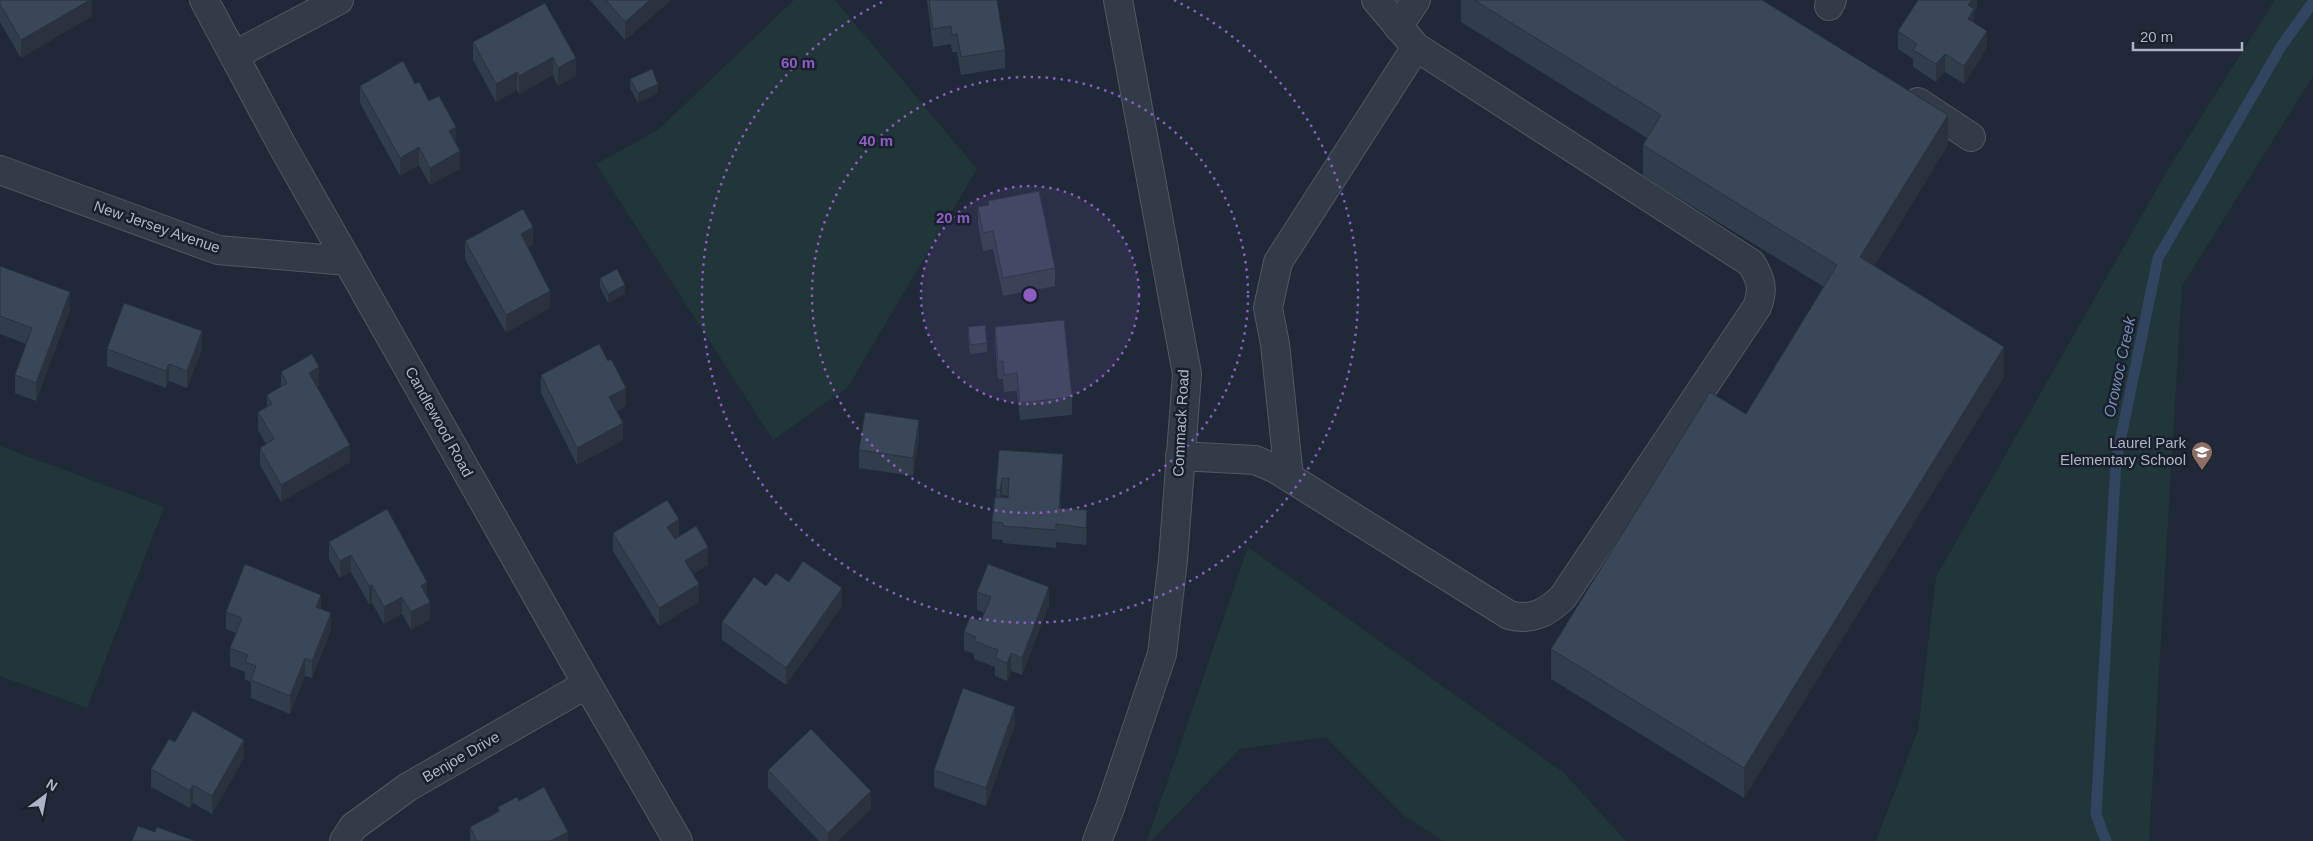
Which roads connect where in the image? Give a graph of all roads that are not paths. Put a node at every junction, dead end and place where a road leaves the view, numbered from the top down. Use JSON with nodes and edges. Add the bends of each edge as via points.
{"nodes":[{"id":1,"x":204,"y":0,"type":"edge"},
{"id":2,"x":339,"y":0,"type":"edge"},
{"id":3,"x":1118,"y":0,"type":"edge"},
{"id":4,"x":1376,"y":0,"type":"edge"},
{"id":5,"x":1416,"y":0,"type":"edge"},
{"id":6,"x":1407,"y":37,"type":"junction"},
{"id":7,"x":236,"y":55,"type":"junction"},
{"id":8,"x":1898,"y":90,"type":"edge"},
{"id":9,"x":1972,"y":137,"type":"dead end"},
{"id":10,"x":0,"y":170,"type":"edge"},
{"id":11,"x":348,"y":261,"type":"junction"},
{"id":12,"x":1180,"y":456,"type":"junction"},
{"id":13,"x":1289,"y":477,"type":"junction"},
{"id":14,"x":587,"y":684,"type":"junction"},
{"id":15,"x":344,"y":841,"type":"edge"},
{"id":16,"x":678,"y":841,"type":"edge"},
{"id":17,"x":1097,"y":841,"type":"edge"}],
"edges":[{"from":1,"to":7,"type":"street","name":"Candlewood Road"},
{"from":2,"to":7,"type":"street"},
{"from":3,"to":12,"type":"street","name":"Commack Road","via":[[1187,374]]},
{"from":4,"to":6,"type":"street"},
{"from":5,"to":6,"type":"street"},
{"from":6,"to":13,"type":"street","via":[[1278,262],[1268,308],[1275,344]]},
{"from":6,"to":13,"type":"street","via":[[1752,263],[1761,280],[1761,295],[1757,307],[1563,597],[1551,609],[1536,616],[1523,619],[1509,616]]},
{"from":7,"to":11,"type":"street","name":"Candlewood Road"},
{"from":8,"to":9,"type":"street"},
{"from":10,"to":11,"type":"street","name":"New Jersey Avenue","via":[[218,250]]},
{"from":11,"to":14,"type":"street","name":"Candlewood Road"},
{"from":12,"to":13,"type":"street","via":[[1255,460]]},
{"from":12,"to":17,"type":"street","name":"Commack Road","via":[[1162,654]]},
{"from":14,"to":15,"type":"street","name":"Benjoe Drive","via":[[408,787],[353,826]]},
{"from":14,"to":16,"type":"street","name":"Candlewood Road"}]}
